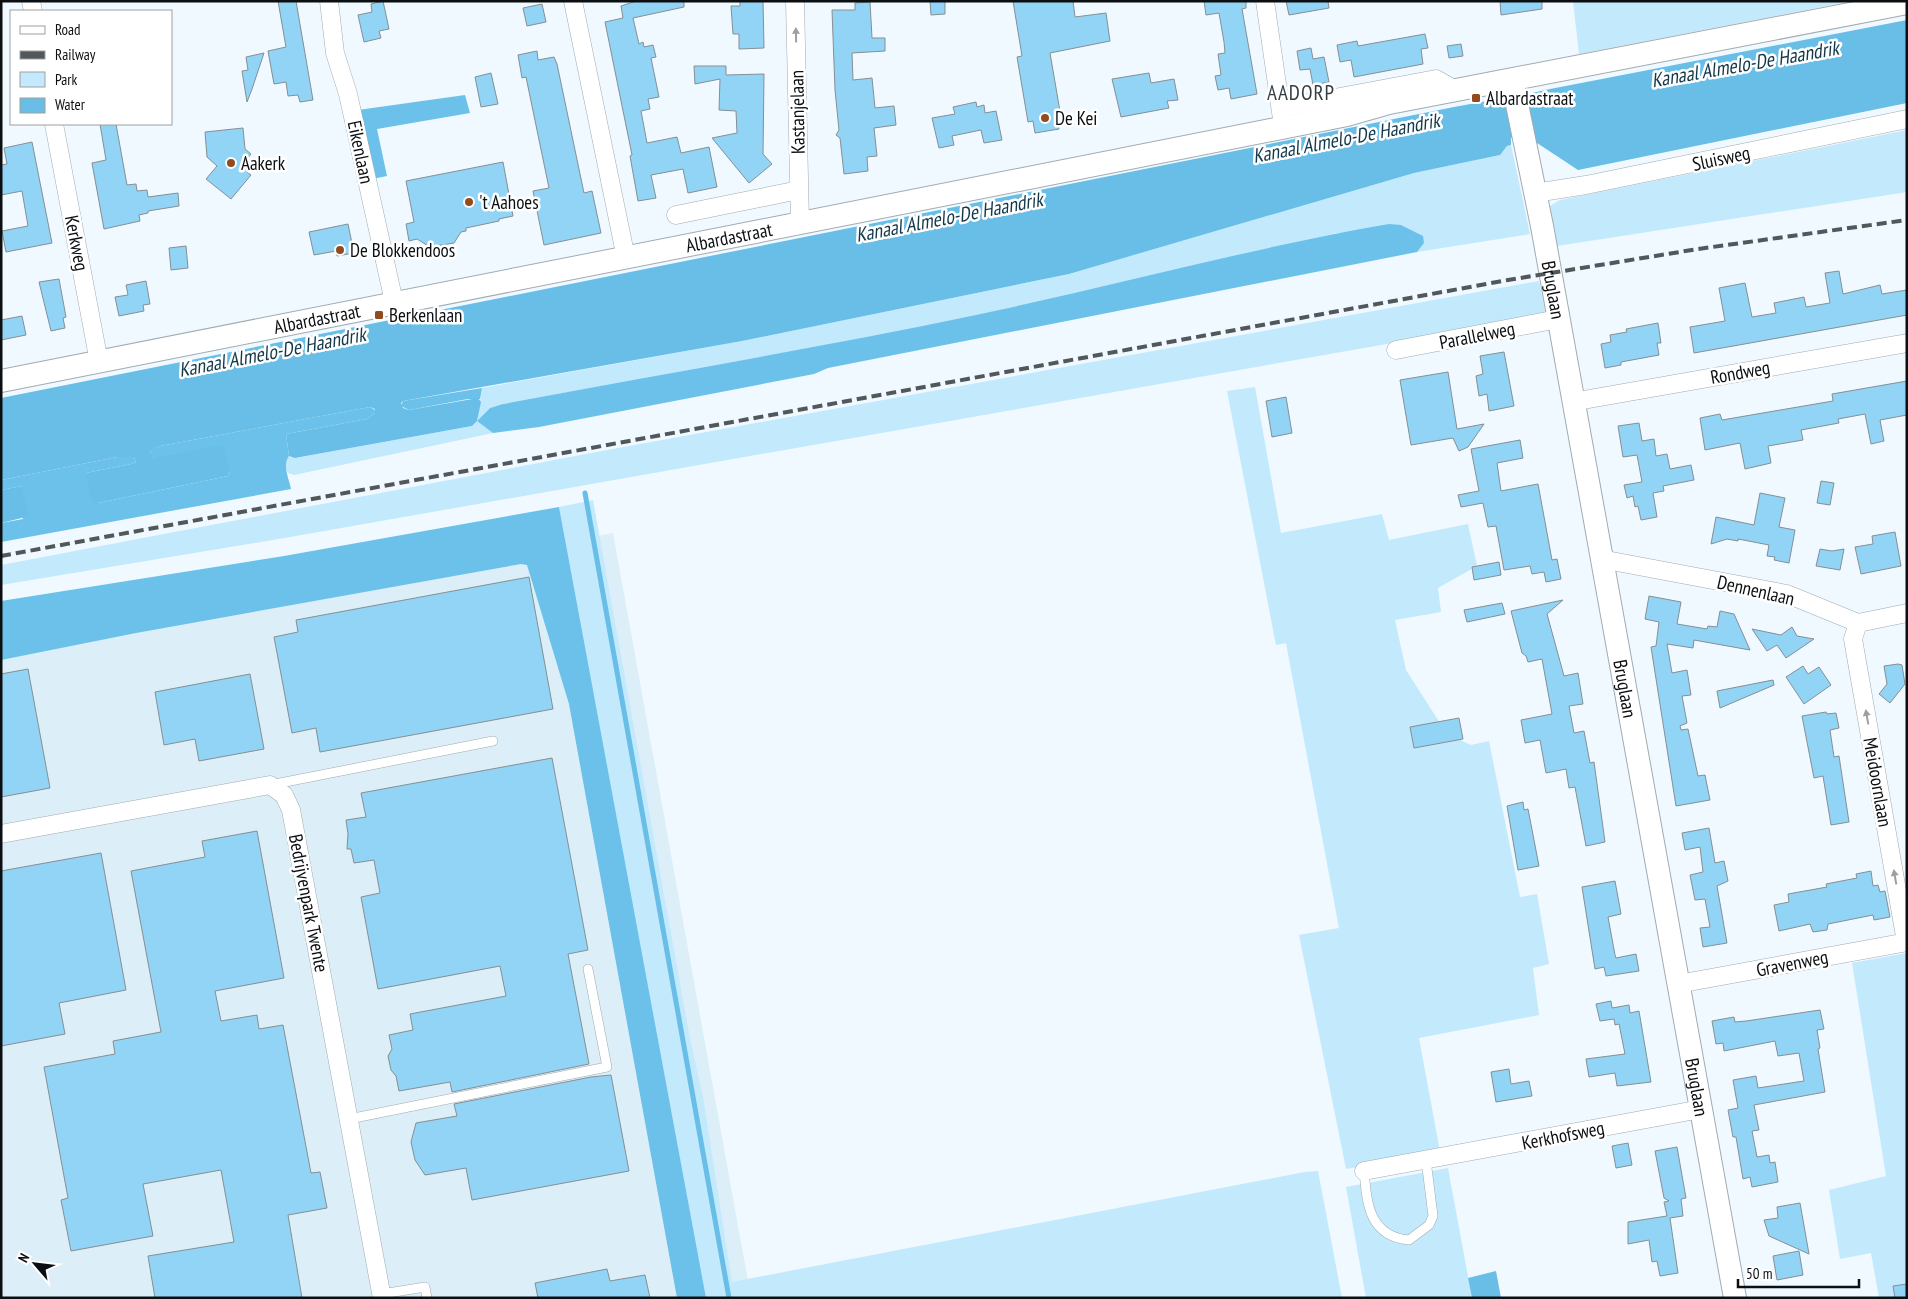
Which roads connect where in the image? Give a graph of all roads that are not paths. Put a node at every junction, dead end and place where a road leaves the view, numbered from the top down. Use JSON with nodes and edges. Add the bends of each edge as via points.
{"nodes":[{"id":1,"x":329,"y":1,"type":"edge"},
{"id":2,"x":574,"y":1,"type":"edge"},
{"id":3,"x":795,"y":1,"type":"edge"},
{"id":4,"x":1265,"y":1,"type":"edge"},
{"id":5,"x":1907,"y":3,"type":"edge"},
{"id":6,"x":1512,"y":80,"type":"junction"},
{"id":7,"x":1282,"y":118,"type":"junction"},
{"id":8,"x":1907,"y":119,"type":"edge"},
{"id":9,"x":54,"y":125,"type":"edge"},
{"id":10,"x":798,"y":190,"type":"junction"},
{"id":11,"x":1535,"y":193,"type":"junction"},
{"id":12,"x":676,"y":215,"type":"dead end"},
{"id":13,"x":800,"y":223,"type":"junction"},
{"id":14,"x":626,"y":258,"type":"junction"},
{"id":15,"x":394,"y":302,"type":"junction"},
{"id":16,"x":1558,"y":319,"type":"junction"},
{"id":17,"x":1907,"y":343,"type":"edge"},
{"id":18,"x":1396,"y":350,"type":"dead end"},
{"id":19,"x":99,"y":362,"type":"junction"},
{"id":20,"x":1,"y":381,"type":"edge"},
{"id":21,"x":1572,"y":402,"type":"junction"},
{"id":22,"x":1601,"y":559,"type":"junction"},
{"id":23,"x":1907,"y":613,"type":"edge"},
{"id":24,"x":1858,"y":623,"type":"junction"},
{"id":25,"x":493,"y":741,"type":"dead end"},
{"id":26,"x":270,"y":785,"type":"junction"},
{"id":27,"x":1,"y":834,"type":"edge"},
{"id":28,"x":1906,"y":942,"type":"edge"},
{"id":29,"x":588,"y":969,"type":"dead end"},
{"id":30,"x":1678,"y":984,"type":"junction"},
{"id":31,"x":1701,"y":1109,"type":"junction"},
{"id":32,"x":349,"y":1120,"type":"junction"},
{"id":33,"x":1426,"y":1160,"type":"junction"},
{"id":34,"x":1364,"y":1171,"type":"joint"},
{"id":35,"x":382,"y":1296,"type":"edge"},
{"id":36,"x":427,"y":1298,"type":"edge"},
{"id":37,"x":1735,"y":1298,"type":"edge"}],
"edges":[{"from":1,"to":15,"type":"street","name":"Eikenlaan","via":[[335,53],[348,94]]},
{"from":2,"to":14,"type":"street"},
{"from":10,"to":3,"type":"street","name":"Kastanjelaan","one_way":true},
{"from":4,"to":7,"type":"street"},
{"from":5,"to":6,"type":"street","name":"Albardastraat"},
{"from":6,"to":7,"type":"street","name":"Albardastraat","via":[[1389,103],[1347,115]]},
{"from":6,"to":11,"type":"street","name":"Bruglaan"},
{"from":7,"to":13,"type":"street","name":"Albardastraat"},
{"from":8,"to":11,"type":"street","name":"Sluisweg"},
{"from":9,"to":19,"type":"street","name":"Kerkweg"},
{"from":10,"to":12,"type":"street","name":"Albardastraat"},
{"from":10,"to":13,"type":"street","name":"Kastanjelaan"},
{"from":11,"to":16,"type":"street","name":"Bruglaan"},
{"from":13,"to":14,"type":"street","name":"Albardastraat"},
{"from":14,"to":15,"type":"street","name":"Albardastraat"},
{"from":15,"to":19,"type":"street","name":"Albardastraat"},
{"from":16,"to":18,"type":"street","name":"Parallelweg"},
{"from":16,"to":21,"type":"street","name":"Bruglaan"},
{"from":17,"to":21,"type":"street","name":"Rondweg"},
{"from":19,"to":20,"type":"street","name":"Albardastraat"},
{"from":21,"to":22,"type":"street","name":"Bruglaan"},
{"from":22,"to":24,"type":"street","name":"Dennenlaan","via":[[1787,594]]},
{"from":22,"to":30,"type":"street","name":"Bruglaan"},
{"from":23,"to":24,"type":"street"},
{"from":28,"to":24,"type":"street","name":"Meidoornlaan","one_way":true,"via":[[1853,639]]},
{"from":25,"to":26,"type":"lane"},
{"from":26,"to":27,"type":"street"},
{"from":26,"to":32,"type":"street","name":"Bedrijvenpark Twente","via":[[284,794],[291,810]]},
{"from":28,"to":30,"type":"street","name":"Gravenweg"},
{"from":29,"to":32,"type":"lane","via":[[607,1067]]},
{"from":30,"to":31,"type":"street","name":"Bruglaan"},
{"from":31,"to":33,"type":"street","name":"Kerkhofsweg"},
{"from":31,"to":37,"type":"street","name":"Bruglaan"},
{"from":32,"to":35,"type":"street","name":"Bedrijvenpark Twente"},
{"from":33,"to":34,"type":"street","name":"Kerkhofsweg"},
{"from":33,"to":34,"type":"lane","name":"Kerkhofsweg","via":[[1433,1216],[1430,1225],[1409,1240],[1395,1239],[1381,1231],[1371,1215]]},
{"from":35,"to":36,"type":"lane","via":[[425,1287]]}]}
